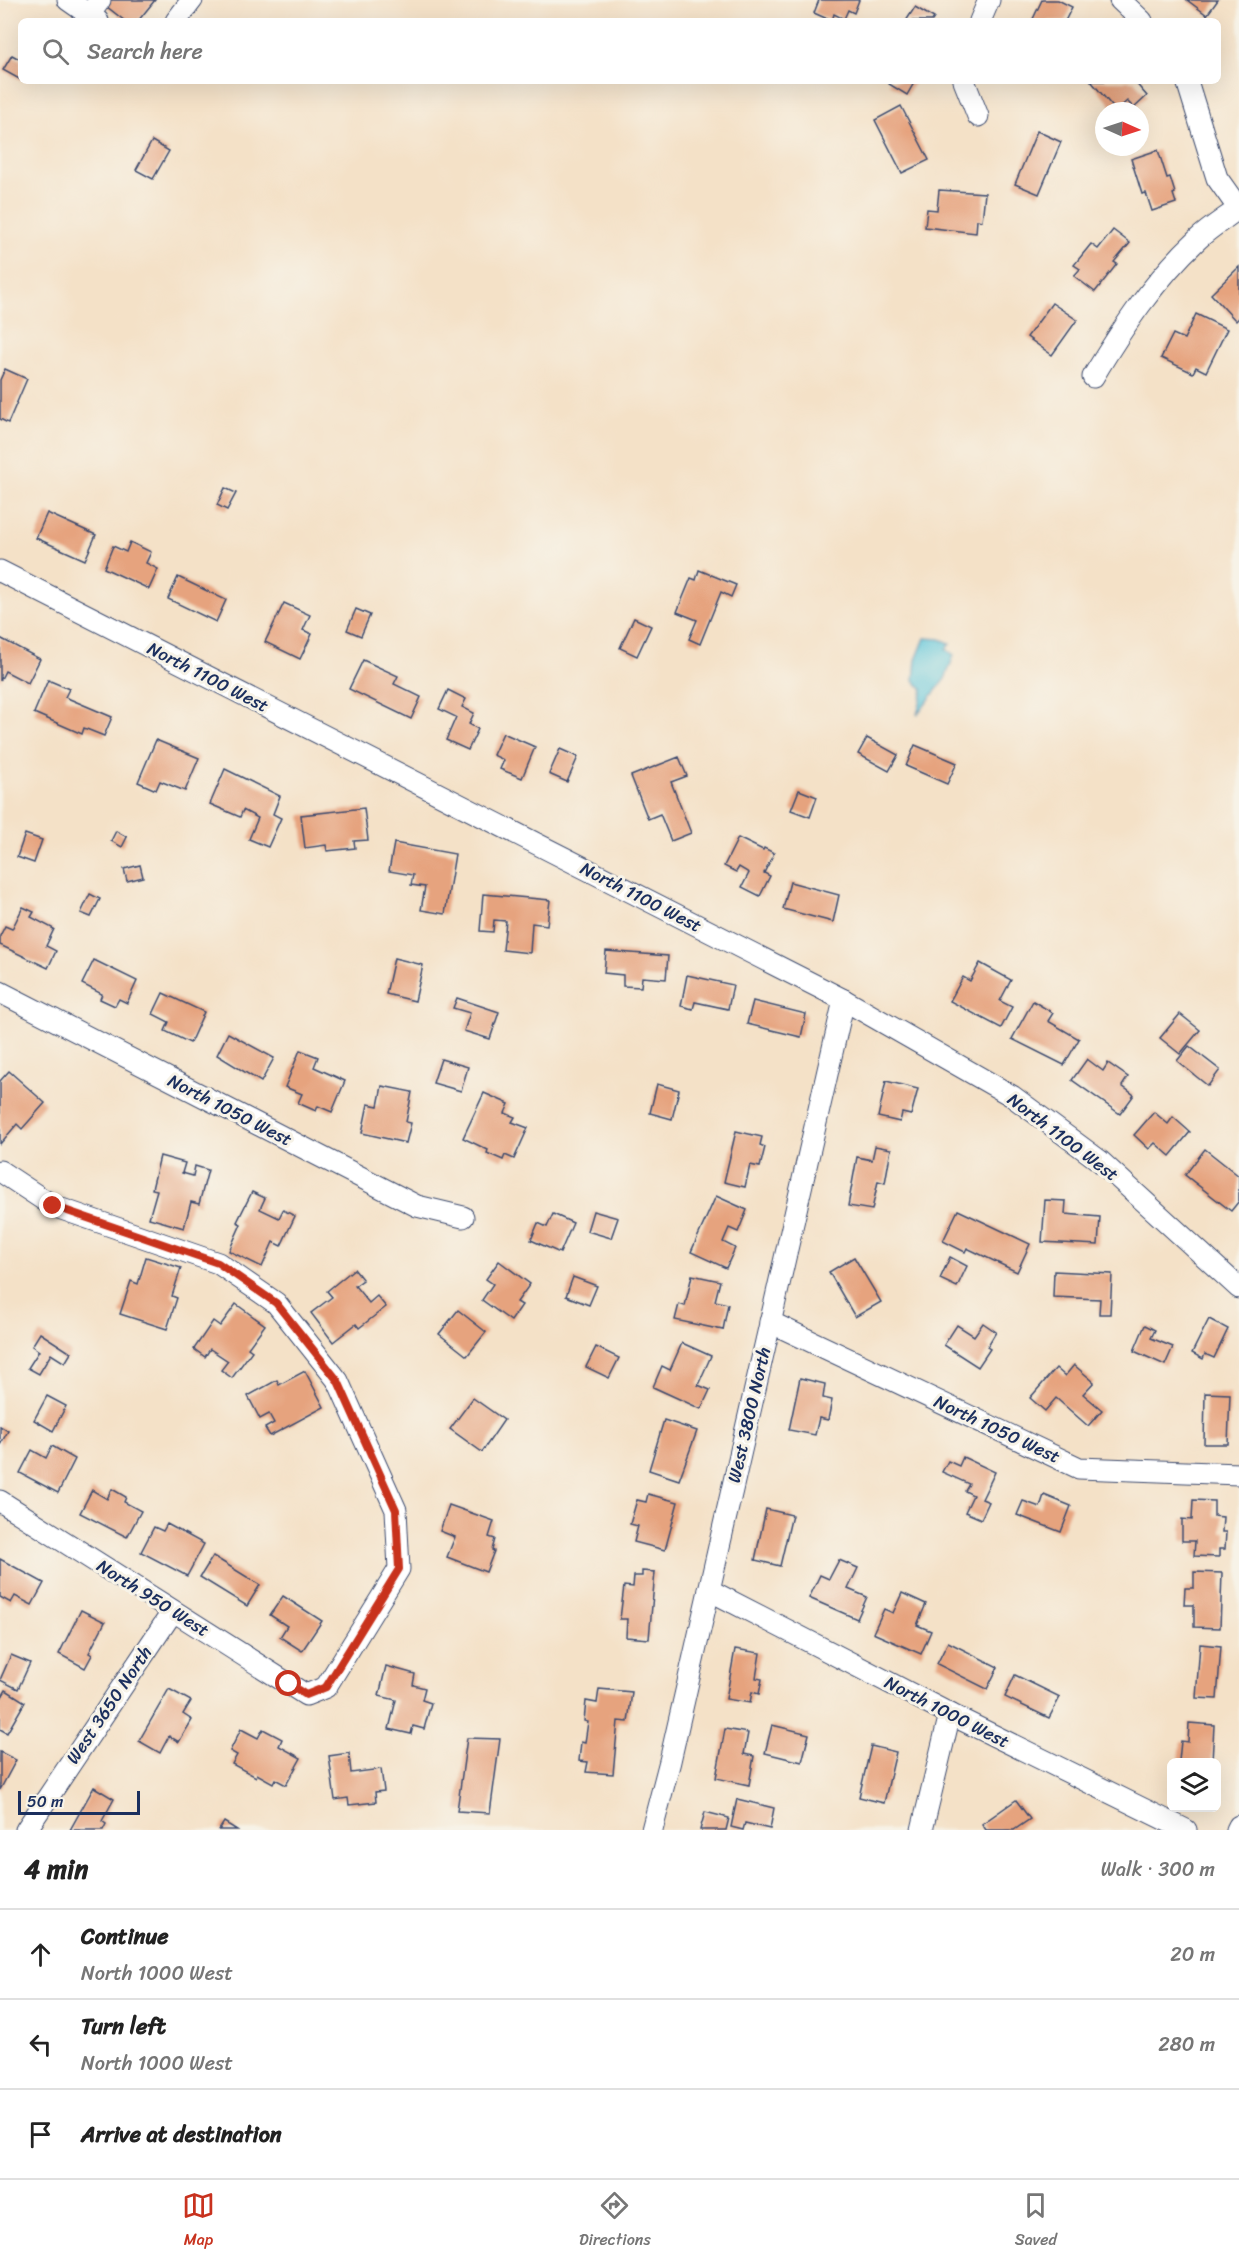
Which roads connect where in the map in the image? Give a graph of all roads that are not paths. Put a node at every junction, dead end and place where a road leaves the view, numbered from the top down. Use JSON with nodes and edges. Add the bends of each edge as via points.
{"nodes":[{"id":1,"x":68,"y":0,"type":"edge"},
{"id":2,"x":192,"y":0,"type":"edge"},
{"id":3,"x":989,"y":0,"type":"edge"},
{"id":4,"x":1120,"y":0,"type":"edge"},
{"id":5,"x":96,"y":12,"type":"edge"},
{"id":6,"x":178,"y":18,"type":"edge"},
{"id":7,"x":981,"y":18,"type":"edge"},
{"id":8,"x":1139,"y":18,"type":"edge"},
{"id":9,"x":965,"y":84,"type":"edge"},
{"id":10,"x":1188,"y":84,"type":"edge"},
{"id":11,"x":978,"y":116,"type":"dead end"},
{"id":12,"x":1239,"y":209,"type":"edge"},
{"id":13,"x":1093,"y":377,"type":"dead end"},
{"id":14,"x":0,"y":571,"type":"edge"},
{"id":15,"x":0,"y":992,"type":"edge"},
{"id":16,"x":844,"y":1000,"type":"junction"},
{"id":17,"x":0,"y":1171,"type":"edge"},
{"id":18,"x":463,"y":1217,"type":"dead end"},
{"id":19,"x":1239,"y":1288,"type":"edge"},
{"id":20,"x":770,"y":1322,"type":"junction"},
{"id":21,"x":1239,"y":1474,"type":"edge"},
{"id":22,"x":0,"y":1501,"type":"edge"},
{"id":23,"x":709,"y":1590,"type":"junction"},
{"id":24,"x":173,"y":1611,"type":"junction"},
{"id":25,"x":950,"y":1714,"type":"junction"},
{"id":26,"x":26,"y":1830,"type":"edge"},
{"id":27,"x":651,"y":1830,"type":"edge"},
{"id":28,"x":922,"y":1830,"type":"edge"},
{"id":29,"x":1186,"y":1830,"type":"edge"}],
"edges":[{"from":1,"to":5,"type":"street"},
{"from":2,"to":6,"type":"street"},
{"from":3,"to":7,"type":"street"},
{"from":4,"to":8,"type":"street"},
{"from":9,"to":11,"type":"street"},
{"from":10,"to":12,"type":"street","via":[[1217,178]]},
{"from":12,"to":13,"type":"street","via":[[1200,237],[1159,280],[1120,330]]},
{"from":14,"to":16,"type":"street","name":"North 1100 West"},
{"from":15,"to":18,"type":"street","name":"North 1050 West","via":[[417,1206]]},
{"from":16,"to":19,"type":"street","name":"North 1100 West","via":[[1012,1096],[1100,1161]]},
{"from":16,"to":20,"type":"street","name":"West 3800 North"},
{"from":17,"to":24,"type":"street","name":"North 950 West","via":[[53,1206],[218,1263],[276,1303],[338,1381],[396,1510],[399,1569],[326,1687],[306,1695]]},
{"from":20,"to":21,"type":"street","name":"North 1050 West","via":[[1079,1468]]},
{"from":20,"to":23,"type":"street","name":"West 3800 North"},
{"from":22,"to":24,"type":"street","name":"North 950 West"},
{"from":23,"to":25,"type":"street","name":"North 1000 West"},
{"from":23,"to":27,"type":"street","name":"West 3800 North"},
{"from":24,"to":26,"type":"street","name":"West 3650 North"},
{"from":25,"to":28,"type":"street"},
{"from":25,"to":29,"type":"street","name":"North 1000 West"}]}
